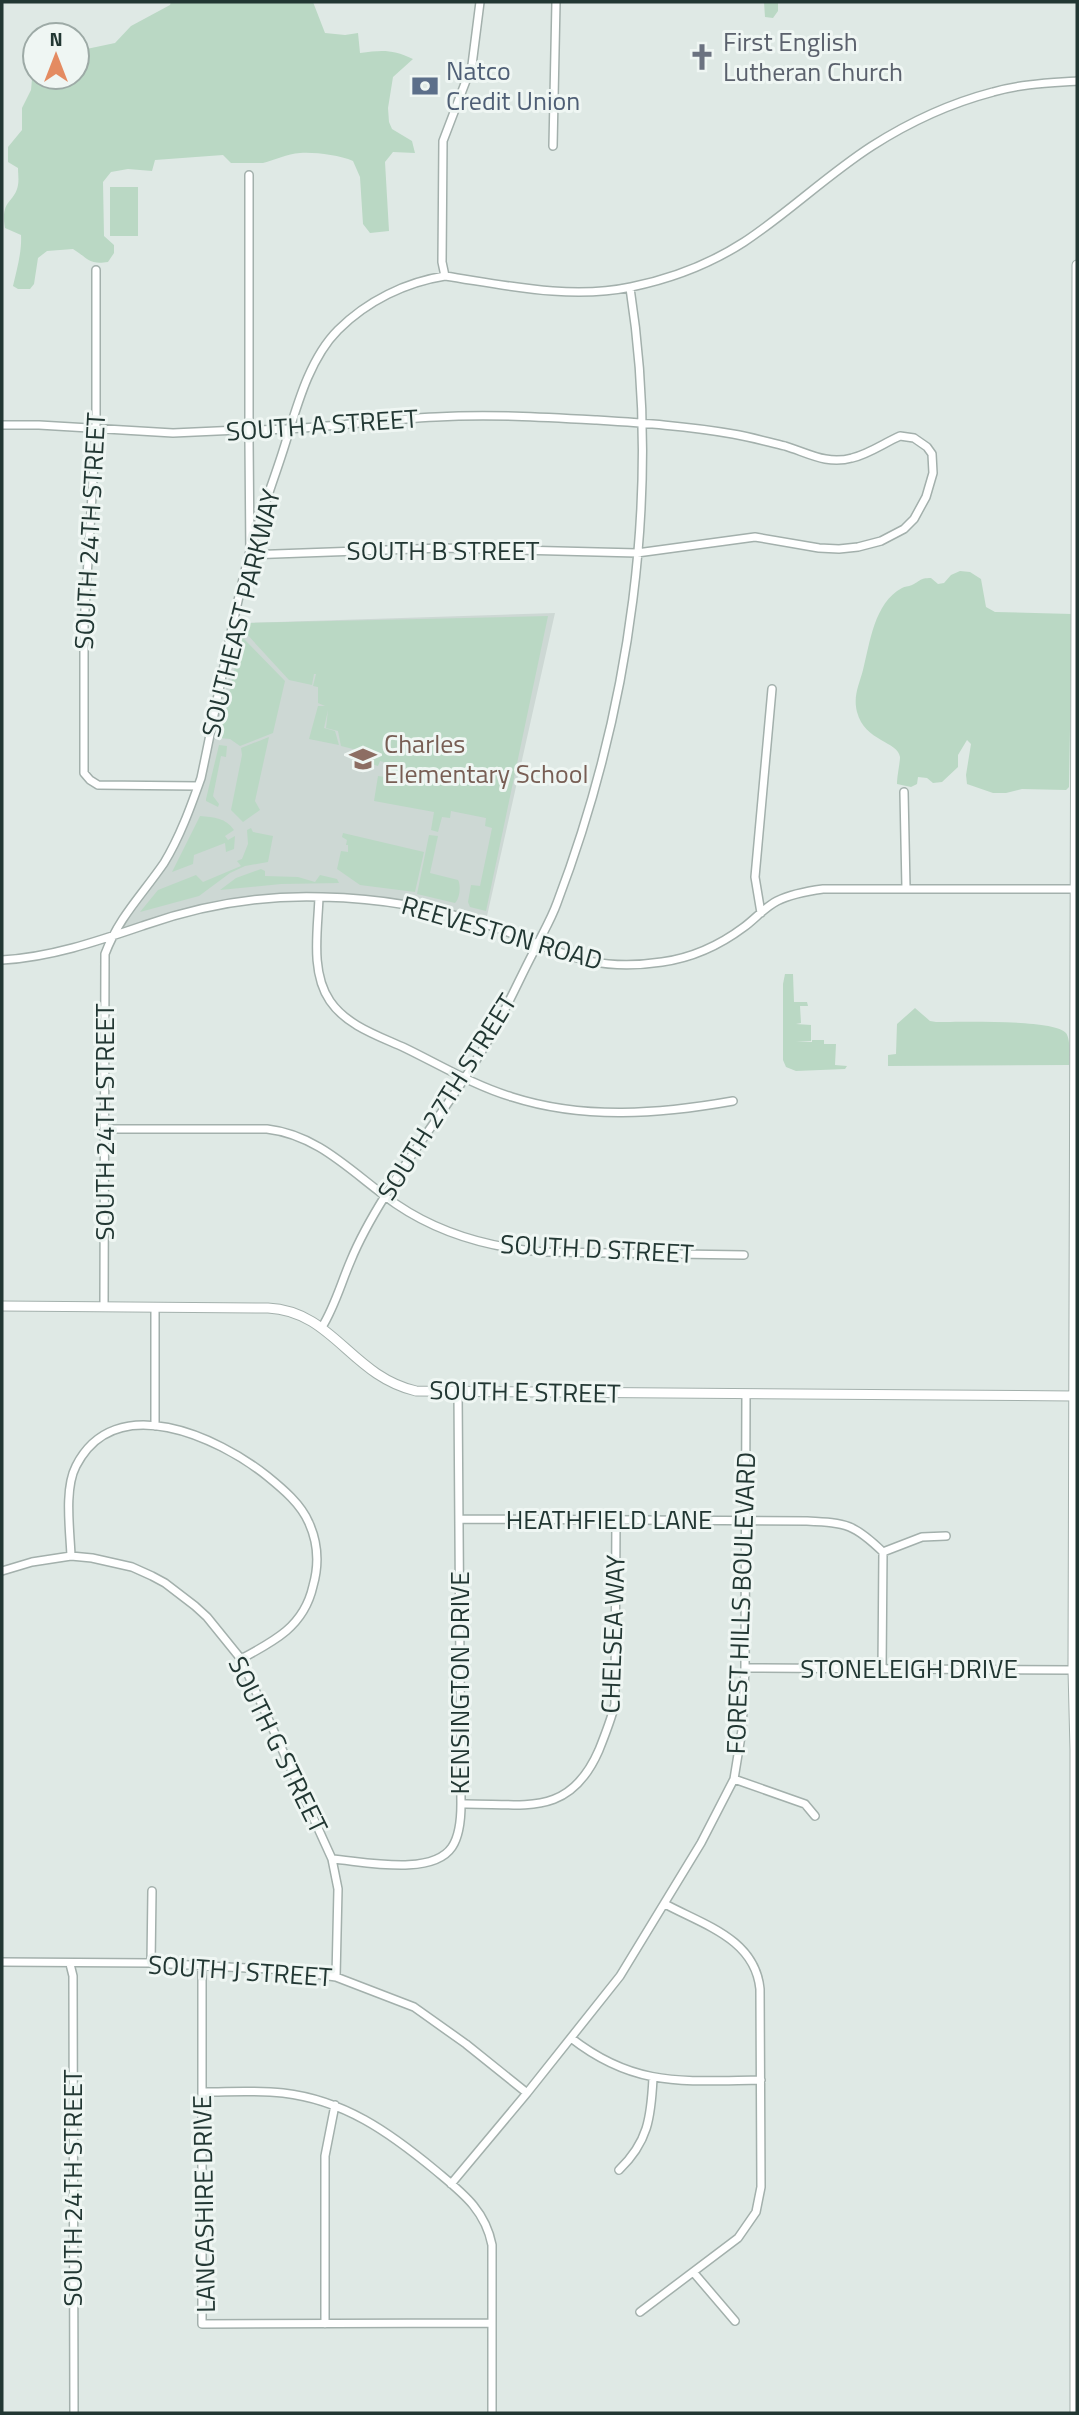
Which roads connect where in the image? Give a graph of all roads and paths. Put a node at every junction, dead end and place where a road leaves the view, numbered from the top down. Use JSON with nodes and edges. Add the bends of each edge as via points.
{"nodes":[{"id":1,"x":480,"y":2,"type":"edge"},
{"id":2,"x":556,"y":2,"type":"edge"},
{"id":3,"x":1077,"y":81,"type":"edge"},
{"id":4,"x":553,"y":146,"type":"dead end"},
{"id":5,"x":249,"y":175,"type":"dead end"},
{"id":6,"x":1077,"y":265,"type":"edge"},
{"id":7,"x":96,"y":270,"type":"dead end"},
{"id":8,"x":445,"y":276,"type":"junction"},
{"id":9,"x":630,"y":288,"type":"junction"},
{"id":10,"x":642,"y":423,"type":"junction"},
{"id":11,"x":2,"y":425,"type":"edge"},
{"id":12,"x":96,"y":429,"type":"junction"},
{"id":13,"x":290,"y":429,"type":"junction"},
{"id":14,"x":249,"y":430,"type":"junction"},
{"id":15,"x":637,"y":553,"type":"junction"},
{"id":16,"x":250,"y":555,"type":"junction"},
{"id":17,"x":1077,"y":614,"type":"edge"},
{"id":18,"x":772,"y":689,"type":"dead end"},
{"id":19,"x":198,"y":786,"type":"junction"},
{"id":20,"x":904,"y":792,"type":"dead end"},
{"id":21,"x":906,"y":888,"type":"junction"},
{"id":22,"x":1075,"y":889,"type":"junction"},
{"id":23,"x":319,"y":897,"type":"junction"},
{"id":24,"x":761,"y":914,"type":"junction"},
{"id":25,"x":111,"y":938,"type":"junction"},
{"id":26,"x":536,"y":945,"type":"junction"},
{"id":27,"x":2,"y":960,"type":"edge"},
{"id":28,"x":465,"y":1077,"type":"junction"},
{"id":29,"x":733,"y":1101,"type":"dead end"},
{"id":30,"x":1077,"y":1124,"type":"edge"},
{"id":31,"x":104,"y":1129,"type":"junction"},
{"id":32,"x":385,"y":1196,"type":"junction"},
{"id":33,"x":744,"y":1255,"type":"dead end"},
{"id":34,"x":2,"y":1306,"type":"edge"},
{"id":35,"x":104,"y":1307,"type":"junction"},
{"id":36,"x":155,"y":1308,"type":"junction"},
{"id":37,"x":322,"y":1327,"type":"junction"},
{"id":38,"x":458,"y":1392,"type":"junction"},
{"id":39,"x":747,"y":1394,"type":"junction"},
{"id":40,"x":1074,"y":1396,"type":"junction"},
{"id":41,"x":155,"y":1426,"type":"junction"},
{"id":42,"x":459,"y":1519,"type":"junction"},
{"id":43,"x":616,"y":1520,"type":"junction"},
{"id":44,"x":746,"y":1521,"type":"junction"},
{"id":45,"x":946,"y":1536,"type":"dead end"},
{"id":46,"x":1075,"y":1546,"type":"edge"},
{"id":47,"x":883,"y":1552,"type":"junction"},
{"id":48,"x":71,"y":1556,"type":"junction"},
{"id":49,"x":2,"y":1571,"type":"edge"},
{"id":50,"x":241,"y":1659,"type":"junction"},
{"id":51,"x":745,"y":1668,"type":"junction"},
{"id":52,"x":882,"y":1669,"type":"junction"},
{"id":53,"x":1073,"y":1670,"type":"junction"},
{"id":54,"x":734,"y":1779,"type":"junction"},
{"id":55,"x":461,"y":1804,"type":"junction"},
{"id":56,"x":815,"y":1815,"type":"dead end"},
{"id":57,"x":331,"y":1860,"type":"junction"},
{"id":58,"x":152,"y":1891,"type":"dead end"},
{"id":59,"x":665,"y":1904,"type":"junction"},
{"id":60,"x":2,"y":1962,"type":"edge"},
{"id":61,"x":151,"y":1963,"type":"junction"},
{"id":62,"x":70,"y":1964,"type":"junction"},
{"id":63,"x":202,"y":1966,"type":"junction"},
{"id":64,"x":336,"y":1977,"type":"junction"},
{"id":65,"x":571,"y":2038,"type":"junction"},
{"id":66,"x":653,"y":2078,"type":"junction"},
{"id":67,"x":761,"y":2080,"type":"junction"},
{"id":68,"x":202,"y":2092,"type":"junction"},
{"id":69,"x":527,"y":2093,"type":"junction"},
{"id":70,"x":335,"y":2105,"type":"junction"},
{"id":71,"x":619,"y":2170,"type":"dead end"},
{"id":72,"x":451,"y":2184,"type":"junction"},
{"id":73,"x":694,"y":2273,"type":"junction"},
{"id":74,"x":1077,"y":2283,"type":"edge"},
{"id":75,"x":1077,"y":2298,"type":"edge"},
{"id":76,"x":639,"y":2312,"type":"dead end"},
{"id":77,"x":735,"y":2321,"type":"dead end"},
{"id":78,"x":325,"y":2323,"type":"junction"},
{"id":79,"x":491,"y":2323,"type":"junction"},
{"id":80,"x":74,"y":2413,"type":"edge"},
{"id":81,"x":492,"y":2413,"type":"edge"},
{"id":82,"x":1075,"y":2413,"type":"edge"}],
"edges":[{"from":1,"to":8,"type":"street","via":[[472,65],[443,141]]},
{"from":2,"to":4,"type":"street"},
{"from":3,"to":9,"type":"street","name":"SOUTHEAST PARKWAY","via":[[994,91],[906,126],[743,243],[673,276]]},
{"from":5,"to":14,"type":"street"},
{"from":6,"to":17,"type":"street"},
{"from":7,"to":12,"type":"street","name":"SOUTH 24TH STREET"},
{"from":8,"to":9,"type":"street","name":"SOUTHEAST PARKWAY","via":[[544,290]]},
{"from":8,"to":13,"type":"street","name":"SOUTHEAST PARKWAY","via":[[384,297],[338,330],[309,377]]},
{"from":9,"to":10,"type":"street","name":"SOUTH 27TH STREET"},
{"from":10,"to":13,"type":"street","name":"SOUTH A STREET","via":[[451,416]]},
{"from":10,"to":15,"type":"street","name":"SOUTH 27TH STREET"},
{"from":10,"to":15,"type":"street","name":"SOUTH A STREET","via":[[730,433],[834,461],[908,436],[927,447],[934,466],[914,519],[904,529],[870,545],[839,549],[755,537]]},
{"from":11,"to":12,"type":"street","name":"SOUTH A STREET"},
{"from":12,"to":14,"type":"street","name":"SOUTH A STREET"},
{"from":12,"to":19,"type":"street","name":"SOUTH 24TH STREET","via":[[84,626],[83,765],[86,775],[98,785]]},
{"from":13,"to":14,"type":"street","name":"SOUTH A STREET"},
{"from":13,"to":16,"type":"street","name":"SOUTHEAST PARKWAY"},
{"from":14,"to":16,"type":"street"},
{"from":15,"to":16,"type":"street","name":"SOUTH B STREET","via":[[442,548]]},
{"from":15,"to":26,"type":"street","name":"SOUTH 27TH STREET","via":[[628,636],[607,745],[583,830],[556,906]]},
{"from":16,"to":19,"type":"street","name":"SOUTHEAST PARKWAY"},
{"from":17,"to":22,"type":"street"},
{"from":18,"to":24,"type":"street","via":[[755,877]]},
{"from":19,"to":25,"type":"street","name":"SOUTHEAST PARKWAY","via":[[164,862]]},
{"from":20,"to":21,"type":"street"},
{"from":21,"to":22,"type":"street","name":"REEVESTON ROAD"},
{"from":21,"to":24,"type":"street","name":"REEVESTON ROAD","via":[[823,888],[776,901]]},
{"from":22,"to":30,"type":"street"},
{"from":23,"to":25,"type":"street","name":"REEVESTON ROAD","via":[[210,906]]},
{"from":23,"to":26,"type":"street","name":"REEVESTON ROAD","via":[[414,905],[496,928]]},
{"from":23,"to":28,"type":"street","via":[[318,969],[335,1007],[349,1021]]},
{"from":24,"to":26,"type":"street","name":"REEVESTON ROAD","via":[[702,951],[664,962],[587,962]]},
{"from":25,"to":27,"type":"street","name":"REEVESTON ROAD"},
{"from":25,"to":31,"type":"street","name":"SOUTH 24TH STREET","via":[[105,954]]},
{"from":26,"to":28,"type":"street","name":"SOUTH 27TH STREET"},
{"from":28,"to":29,"type":"street","via":[[510,1097],[587,1111],[666,1111]]},
{"from":28,"to":32,"type":"street","name":"SOUTH 27TH STREET"},
{"from":30,"to":40,"type":"street"},
{"from":31,"to":32,"type":"street","name":"SOUTH D STREET","via":[[285,1131],[312,1141]]},
{"from":31,"to":35,"type":"street","name":"SOUTH 24TH STREET"},
{"from":32,"to":33,"type":"street","name":"SOUTH D STREET","via":[[469,1239],[516,1250]]},
{"from":32,"to":37,"type":"street","name":"SOUTH 27TH STREET"},
{"from":34,"to":35,"type":"street","name":"SOUTH E STREET"},
{"from":35,"to":36,"type":"street","name":"SOUTH E STREET"},
{"from":36,"to":37,"type":"street","name":"SOUTH E STREET","via":[[280,1308]]},
{"from":36,"to":41,"type":"street"},
{"from":37,"to":38,"type":"street","name":"SOUTH E STREET","via":[[356,1360],[387,1381],[415,1391]]},
{"from":38,"to":39,"type":"street","name":"SOUTH E STREET"},
{"from":38,"to":42,"type":"street","name":"KENSINGTON DRIVE"},
{"from":39,"to":40,"type":"street","name":"SOUTH E STREET"},
{"from":39,"to":44,"type":"street","name":"FOREST HILLS BOULEVARD"},
{"from":40,"to":46,"type":"street"},
{"from":41,"to":48,"type":"street","via":[[106,1433],[77,1463],[69,1490]]},
{"from":41,"to":50,"type":"street","via":[[195,1434],[250,1463],[289,1496],[309,1524],[317,1559],[308,1604],[286,1631]]},
{"from":42,"to":43,"type":"street","name":"HEATHFIELD LANE"},
{"from":42,"to":55,"type":"street","name":"KENSINGTON DRIVE"},
{"from":43,"to":44,"type":"street","name":"HEATHFIELD LANE"},
{"from":43,"to":55,"type":"street","name":"CHELSEA WAY","via":[[615,1704],[592,1766],[574,1789],[554,1800]]},
{"from":44,"to":47,"type":"street","name":"HEATHFIELD LANE","via":[[838,1522],[854,1527]]},
{"from":44,"to":51,"type":"street","name":"FOREST HILLS BOULEVARD"},
{"from":45,"to":47,"type":"street","via":[[922,1537]]},
{"from":46,"to":53,"type":"street"},
{"from":47,"to":52,"type":"street"},
{"from":48,"to":49,"type":"street","name":"SOUTH G STREET"},
{"from":48,"to":50,"type":"street","name":"SOUTH G STREET","via":[[132,1567],[165,1583],[207,1617]]},
{"from":50,"to":57,"type":"street","name":"SOUTH G STREET"},
{"from":51,"to":52,"type":"street","name":"STONELEIGH DRIVE"},
{"from":51,"to":54,"type":"street","name":"FOREST HILLS BOULEVARD"},
{"from":52,"to":53,"type":"street","name":"STONELEIGH DRIVE"},
{"from":53,"to":74,"type":"street"},
{"from":54,"to":56,"type":"street","via":[[805,1804]]},
{"from":54,"to":59,"type":"street","name":"FOREST HILLS BOULEVARD"},
{"from":55,"to":57,"type":"street","name":"KENSINGTON DRIVE","via":[[451,1848],[431,1861],[403,1866]]},
{"from":57,"to":64,"type":"street","name":"SOUTH G STREET","via":[[338,1889]]},
{"from":58,"to":61,"type":"street"},
{"from":59,"to":65,"type":"street","name":"FOREST HILLS BOULEVARD","via":[[620,1976]]},
{"from":59,"to":67,"type":"street","via":[[734,1941],[751,1957],[760,1989]]},
{"from":60,"to":62,"type":"street","name":"SOUTH J STREET"},
{"from":61,"to":62,"type":"street","name":"SOUTH J STREET"},
{"from":61,"to":63,"type":"street","name":"SOUTH J STREET"},
{"from":62,"to":80,"type":"street","name":"SOUTH 24TH STREET"},
{"from":63,"to":64,"type":"street","name":"SOUTH J STREET"},
{"from":63,"to":68,"type":"street","name":"LANCASHIRE DRIVE"},
{"from":64,"to":69,"type":"street","name":"SOUTH J STREET","via":[[414,2007]]},
{"from":65,"to":66,"type":"street","via":[[604,2061]]},
{"from":65,"to":69,"type":"street","name":"FOREST HILLS BOULEVARD"},
{"from":66,"to":67,"type":"street"},
{"from":66,"to":71,"type":"street","via":[[647,2127],[636,2153]]},
{"from":67,"to":73,"type":"street","via":[[757,2209],[738,2238]]},
{"from":68,"to":70,"type":"street","via":[[282,2093]]},
{"from":68,"to":78,"type":"street","name":"LANCASHIRE DRIVE","via":[[202,2324]]},
{"from":69,"to":72,"type":"street","name":"FOREST HILLS BOULEVARD"},
{"from":70,"to":72,"type":"street","via":[[387,2131]]},
{"from":70,"to":78,"type":"street","via":[[325,2156]]},
{"from":72,"to":79,"type":"street","via":[[476,2207],[489,2229]]},
{"from":73,"to":76,"type":"street"},
{"from":73,"to":77,"type":"street"},
{"from":74,"to":75,"type":"street"},
{"from":75,"to":82,"type":"street"},
{"from":78,"to":79,"type":"street","name":"LANCASHIRE DRIVE"},
{"from":79,"to":81,"type":"street"}]}
